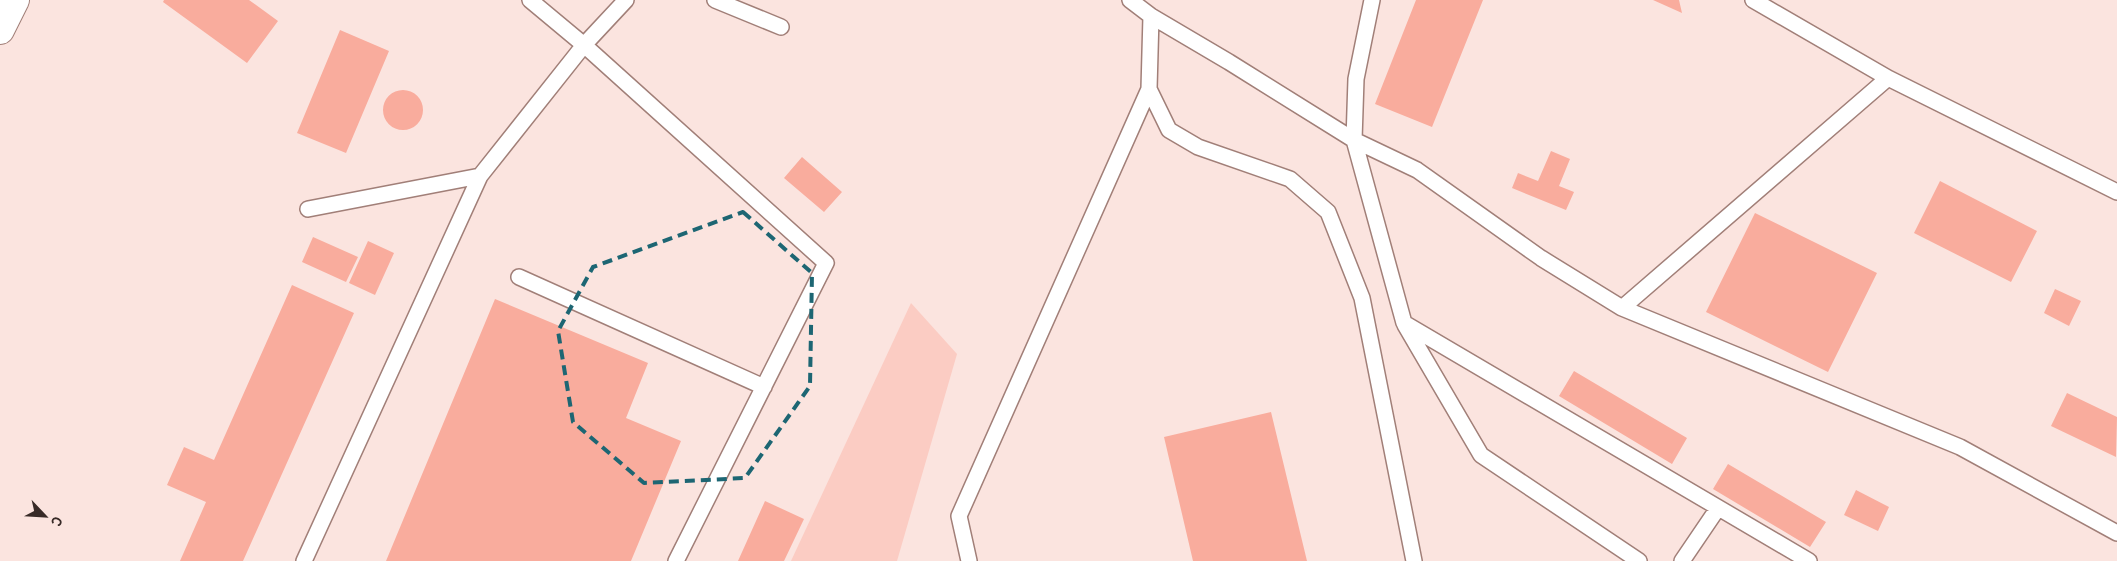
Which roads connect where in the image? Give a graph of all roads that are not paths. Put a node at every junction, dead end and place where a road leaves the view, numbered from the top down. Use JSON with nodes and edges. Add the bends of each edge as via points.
{"nodes":[{"id":1,"x":15,"y":0,"type":"edge"},
{"id":2,"x":530,"y":0,"type":"edge"},
{"id":3,"x":626,"y":0,"type":"edge"},
{"id":4,"x":715,"y":0,"type":"edge"},
{"id":5,"x":1130,"y":0,"type":"edge"},
{"id":6,"x":1372,"y":0,"type":"edge"},
{"id":7,"x":1754,"y":0,"type":"edge"},
{"id":8,"x":1151,"y":16,"type":"junction"},
{"id":9,"x":781,"y":27,"type":"dead end"},
{"id":10,"x":0,"y":30,"type":"edge"},
{"id":11,"x":584,"y":45,"type":"junction"},
{"id":12,"x":1888,"y":78,"type":"junction"},
{"id":13,"x":1149,"y":89,"type":"junction"},
{"id":14,"x":1354,"y":140,"type":"junction"},
{"id":15,"x":480,"y":176,"type":"junction"},
{"id":16,"x":2117,"y":192,"type":"edge"},
{"id":17,"x":308,"y":209,"type":"dead end"},
{"id":18,"x":519,"y":277,"type":"dead end"},
{"id":19,"x":1622,"y":308,"type":"junction"},
{"id":20,"x":1404,"y":323,"type":"junction"},
{"id":21,"x":764,"y":386,"type":"junction"},
{"id":22,"x":1718,"y":508,"type":"junction"},
{"id":23,"x":2117,"y":533,"type":"edge"},
{"id":24,"x":304,"y":561,"type":"edge"},
{"id":25,"x":676,"y":561,"type":"edge"},
{"id":26,"x":969,"y":561,"type":"edge"},
{"id":27,"x":1414,"y":561,"type":"edge"},
{"id":28,"x":1639,"y":561,"type":"edge"},
{"id":29,"x":1682,"y":561,"type":"edge"},
{"id":30,"x":1809,"y":561,"type":"edge"}],
"edges":[{"from":1,"to":10,"type":"street"},
{"from":2,"to":11,"type":"lane"},
{"from":3,"to":11,"type":"lane"},
{"from":4,"to":9,"type":"lane"},
{"from":5,"to":8,"type":"lane"},
{"from":6,"to":14,"type":"lane","via":[[1356,79]]},
{"from":7,"to":12,"type":"lane"},
{"from":8,"to":13,"type":"lane"},
{"from":8,"to":14,"type":"lane"},
{"from":11,"to":15,"type":"lane"},
{"from":11,"to":21,"type":"lane","via":[[826,262]]},
{"from":12,"to":16,"type":"lane"},
{"from":12,"to":19,"type":"lane"},
{"from":13,"to":26,"type":"lane","via":[[959,516]]},
{"from":13,"to":27,"type":"lane","via":[[1169,130],[1198,147],[1290,180],[1328,212],[1362,298]]},
{"from":14,"to":19,"type":"lane","via":[[1417,170],[1541,258]]},
{"from":14,"to":20,"type":"lane"},
{"from":15,"to":17,"type":"lane"},
{"from":15,"to":24,"type":"lane"},
{"from":18,"to":21,"type":"lane"},
{"from":19,"to":23,"type":"lane","via":[[1960,447]]},
{"from":20,"to":22,"type":"lane"},
{"from":20,"to":28,"type":"lane","via":[[1480,455]]},
{"from":21,"to":25,"type":"lane"},
{"from":22,"to":29,"type":"lane"},
{"from":22,"to":30,"type":"lane"}]}
